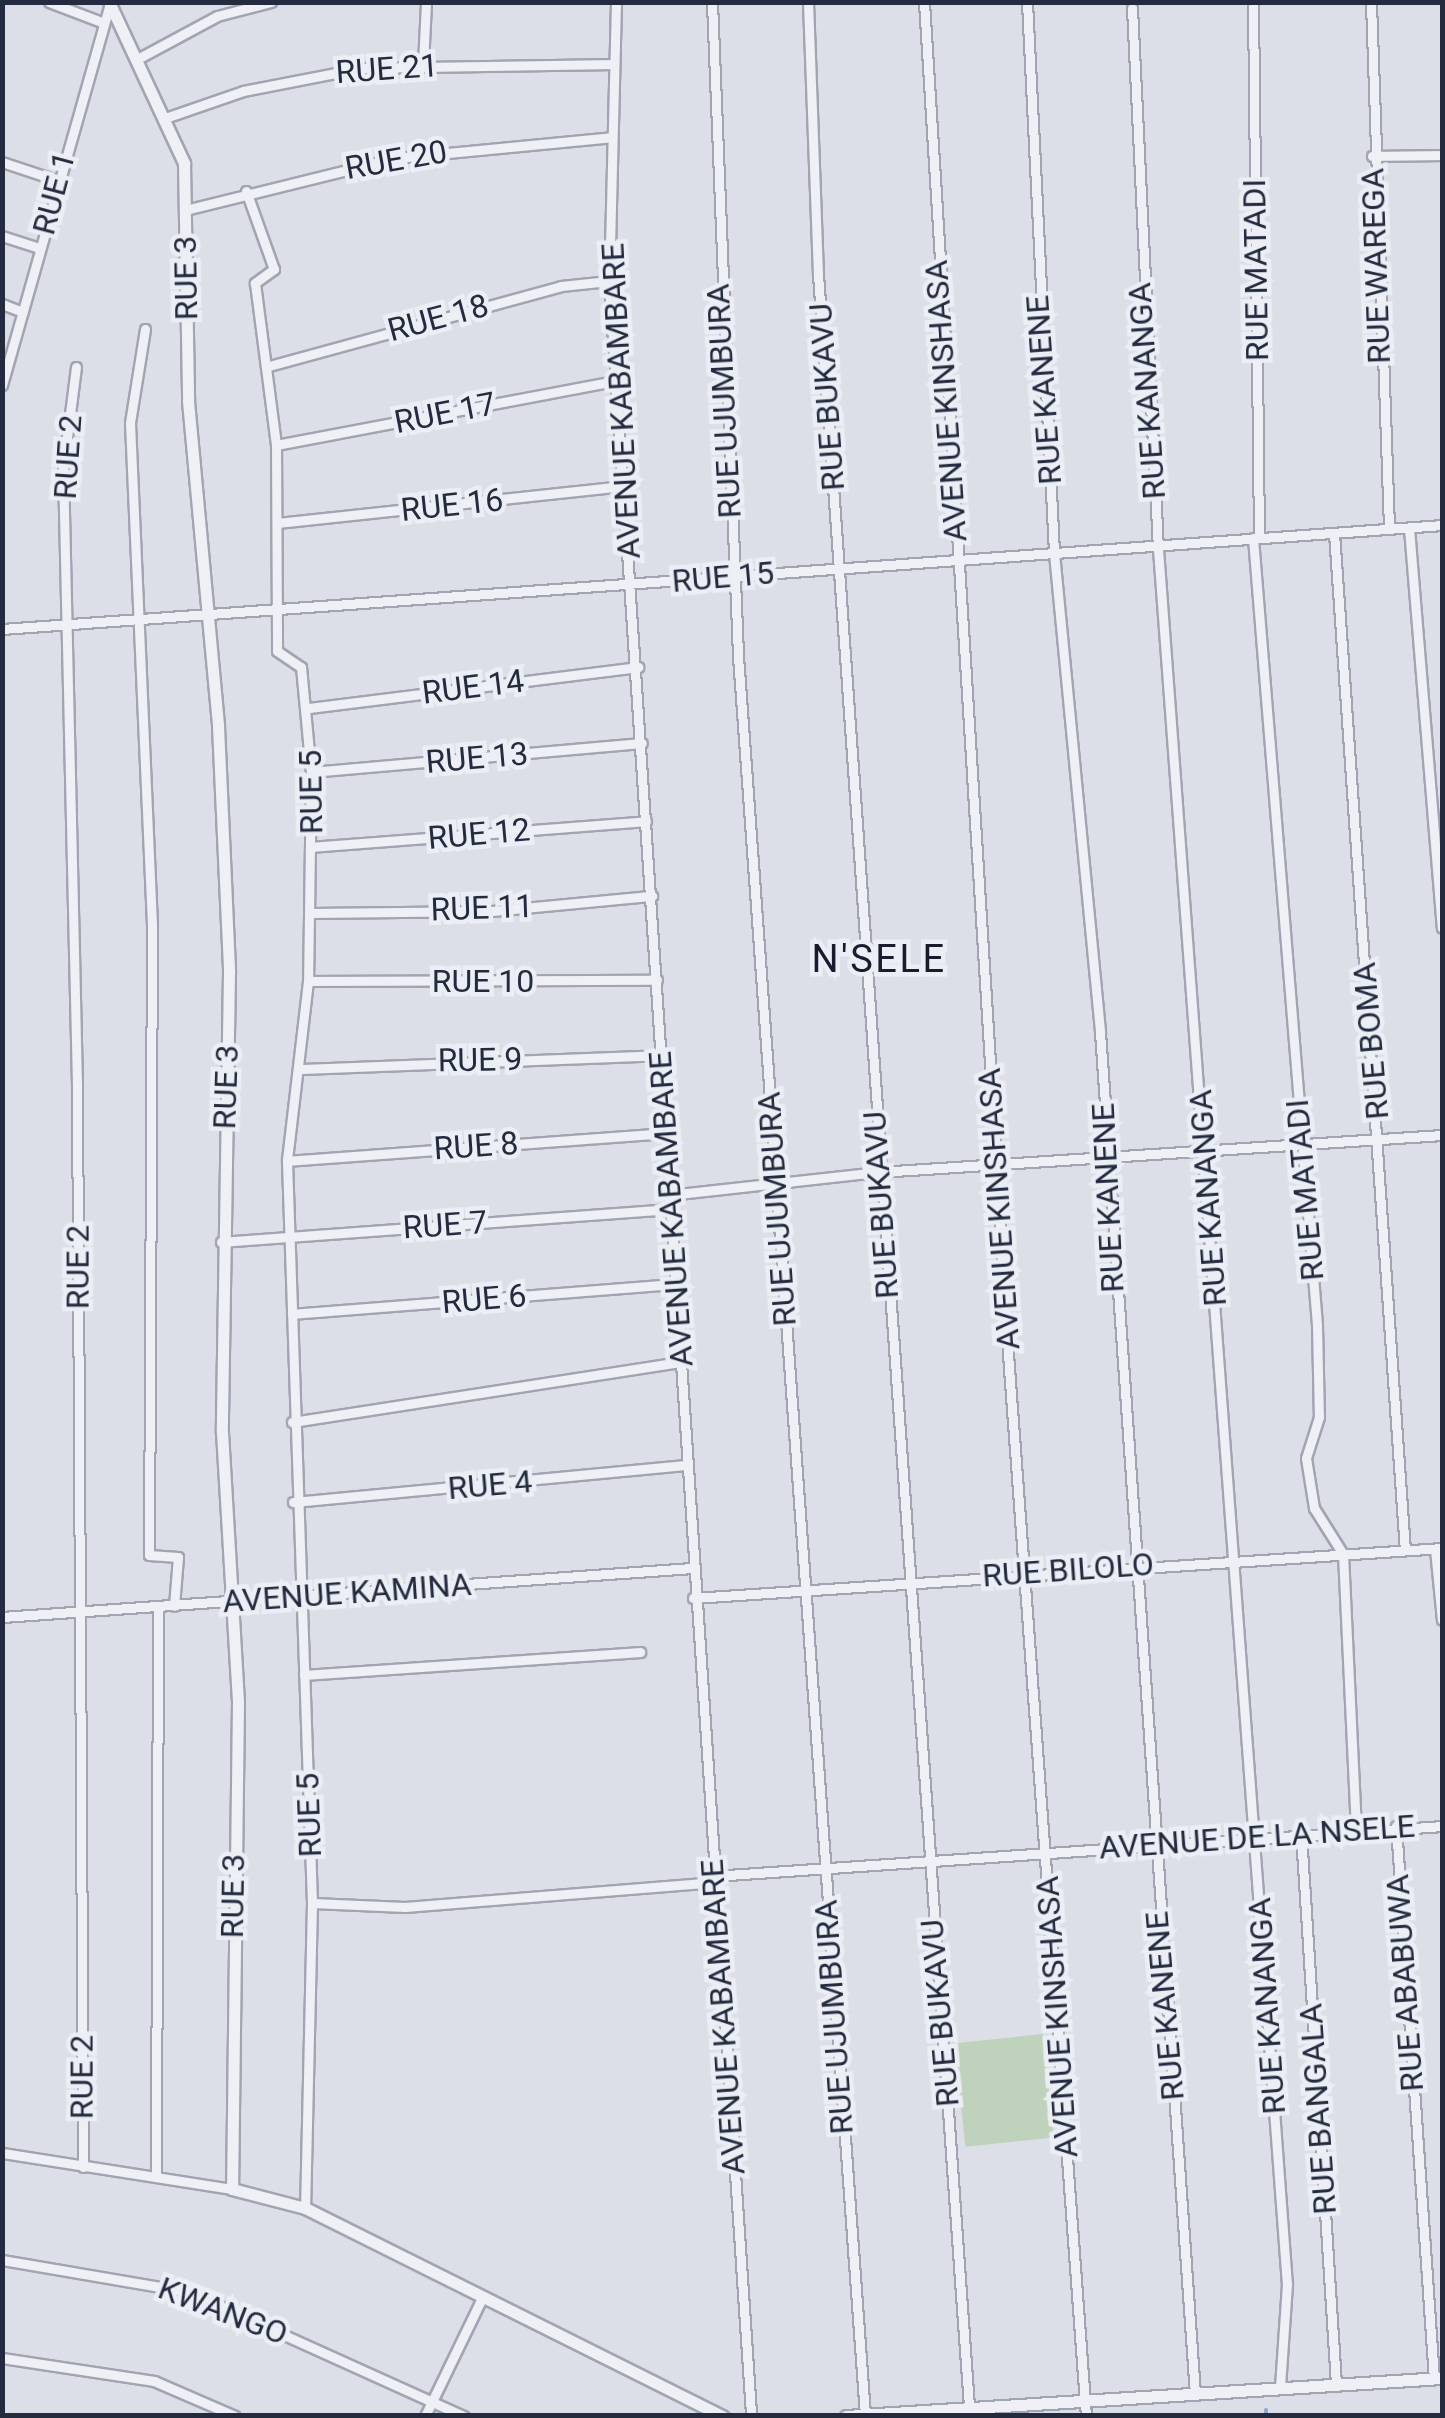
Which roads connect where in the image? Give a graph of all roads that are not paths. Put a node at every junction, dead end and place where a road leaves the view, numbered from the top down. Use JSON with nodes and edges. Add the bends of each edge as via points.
{"nodes":[{"id":1,"x":50,"y":2,"type":"edge"},
{"id":2,"x":212,"y":2,"type":"edge"},
{"id":3,"x":271,"y":2,"type":"edge"},
{"id":4,"x":426,"y":2,"type":"edge"},
{"id":5,"x":616,"y":2,"type":"edge"},
{"id":6,"x":712,"y":2,"type":"edge"},
{"id":7,"x":808,"y":2,"type":"edge"},
{"id":8,"x":924,"y":2,"type":"edge"},
{"id":9,"x":1027,"y":2,"type":"edge"},
{"id":10,"x":1253,"y":2,"type":"edge"},
{"id":11,"x":1371,"y":2,"type":"edge"},
{"id":12,"x":110,"y":3,"type":"edge"},
{"id":13,"x":245,"y":6,"type":"edge"},
{"id":14,"x":1132,"y":8,"type":"dead end"},
{"id":15,"x":218,"y":16,"type":"junction"},
{"id":16,"x":104,"y":24,"type":"junction"},
{"id":17,"x":141,"y":57,"type":"junction"},
{"id":18,"x":423,"y":64,"type":"junction"},
{"id":19,"x":612,"y":64,"type":"junction"},
{"id":20,"x":168,"y":117,"type":"junction"},
{"id":21,"x":612,"y":137,"type":"junction"},
{"id":22,"x":1442,"y":155,"type":"edge"},
{"id":23,"x":1372,"y":156,"type":"junction"},
{"id":24,"x":2,"y":162,"type":"edge"},
{"id":25,"x":56,"y":180,"type":"junction"},
{"id":26,"x":246,"y":191,"type":"junction"},
{"id":27,"x":185,"y":210,"type":"junction"},
{"id":28,"x":2,"y":236,"type":"edge"},
{"id":29,"x":39,"y":248,"type":"junction"},
{"id":30,"x":609,"y":280,"type":"junction"},
{"id":31,"x":2,"y":304,"type":"edge"},
{"id":32,"x":24,"y":312,"type":"junction"},
{"id":33,"x":144,"y":329,"type":"dead end"},
{"id":34,"x":268,"y":366,"type":"junction"},
{"id":35,"x":76,"y":367,"type":"dead end"},
{"id":36,"x":615,"y":381,"type":"junction"},
{"id":37,"x":2,"y":385,"type":"edge"},
{"id":38,"x":276,"y":445,"type":"junction"},
{"id":39,"x":626,"y":486,"type":"junction"},
{"id":40,"x":278,"y":523,"type":"junction"},
{"id":41,"x":1442,"y":526,"type":"edge"},
{"id":42,"x":1409,"y":528,"type":"junction"},
{"id":43,"x":1389,"y":530,"type":"junction"},
{"id":44,"x":1334,"y":533,"type":"junction"},
{"id":45,"x":1256,"y":538,"type":"junction"},
{"id":46,"x":1158,"y":548,"type":"junction"},
{"id":47,"x":1054,"y":553,"type":"junction"},
{"id":48,"x":956,"y":562,"type":"junction"},
{"id":49,"x":840,"y":569,"type":"junction"},
{"id":50,"x":734,"y":575,"type":"junction"},
{"id":51,"x":632,"y":585,"type":"junction"},
{"id":52,"x":275,"y":612,"type":"junction"},
{"id":53,"x":204,"y":618,"type":"junction"},
{"id":54,"x":140,"y":622,"type":"junction"},
{"id":55,"x":66,"y":626,"type":"junction"},
{"id":56,"x":2,"y":629,"type":"edge"},
{"id":57,"x":638,"y":667,"type":"junction"},
{"id":58,"x":309,"y":708,"type":"junction"},
{"id":59,"x":642,"y":742,"type":"junction"},
{"id":60,"x":311,"y":772,"type":"junction"},
{"id":61,"x":646,"y":821,"type":"junction"},
{"id":62,"x":311,"y":847,"type":"junction"},
{"id":63,"x":652,"y":896,"type":"junction"},
{"id":64,"x":312,"y":914,"type":"junction"},
{"id":65,"x":1442,"y":928,"type":"edge"},
{"id":66,"x":657,"y":980,"type":"junction"},
{"id":67,"x":308,"y":981,"type":"junction"},
{"id":68,"x":661,"y":1055,"type":"junction"},
{"id":69,"x":300,"y":1069,"type":"junction"},
{"id":70,"x":666,"y":1133,"type":"junction"},
{"id":71,"x":1442,"y":1134,"type":"edge"},
{"id":72,"x":1379,"y":1140,"type":"junction"},
{"id":73,"x":1298,"y":1146,"type":"junction"},
{"id":74,"x":1205,"y":1152,"type":"junction"},
{"id":75,"x":1106,"y":1159,"type":"junction"},
{"id":76,"x":287,"y":1160,"type":"junction"},
{"id":77,"x":996,"y":1166,"type":"junction"},
{"id":78,"x":879,"y":1172,"type":"junction"},
{"id":79,"x":775,"y":1184,"type":"junction"},
{"id":80,"x":668,"y":1195,"type":"junction"},
{"id":81,"x":670,"y":1209,"type":"junction"},
{"id":82,"x":290,"y":1236,"type":"junction"},
{"id":83,"x":222,"y":1242,"type":"junction"},
{"id":84,"x":676,"y":1284,"type":"junction"},
{"id":85,"x":292,"y":1314,"type":"junction"},
{"id":86,"x":680,"y":1362,"type":"junction"},
{"id":87,"x":292,"y":1422,"type":"junction"},
{"id":88,"x":686,"y":1466,"type":"junction"},
{"id":89,"x":293,"y":1502,"type":"junction"},
{"id":90,"x":1439,"y":1549,"type":"edge"},
{"id":91,"x":1405,"y":1550,"type":"junction"},
{"id":92,"x":1343,"y":1554,"type":"junction"},
{"id":93,"x":1234,"y":1559,"type":"junction"},
{"id":94,"x":1133,"y":1565,"type":"junction"},
{"id":95,"x":692,"y":1568,"type":"junction"},
{"id":96,"x":1027,"y":1571,"type":"junction"},
{"id":97,"x":908,"y":1582,"type":"junction"},
{"id":98,"x":805,"y":1587,"type":"junction"},
{"id":99,"x":301,"y":1596,"type":"junction"},
{"id":100,"x":693,"y":1598,"type":"junction"},
{"id":101,"x":232,"y":1602,"type":"junction"},
{"id":102,"x":174,"y":1606,"type":"junction"},
{"id":103,"x":158,"y":1608,"type":"junction"},
{"id":104,"x":80,"y":1614,"type":"junction"},
{"id":105,"x":2,"y":1617,"type":"edge"},
{"id":106,"x":1442,"y":1620,"type":"edge"},
{"id":107,"x":640,"y":1652,"type":"dead end"},
{"id":108,"x":304,"y":1675,"type":"junction"},
{"id":109,"x":1396,"y":1826,"type":"junction"},
{"id":110,"x":1442,"y":1826,"type":"edge"},
{"id":111,"x":1356,"y":1830,"type":"junction"},
{"id":112,"x":1301,"y":1834,"type":"junction"},
{"id":113,"x":1256,"y":1837,"type":"junction"},
{"id":114,"x":1152,"y":1845,"type":"junction"},
{"id":115,"x":1045,"y":1851,"type":"junction"},
{"id":116,"x":927,"y":1860,"type":"junction"},
{"id":117,"x":823,"y":1869,"type":"junction"},
{"id":118,"x":713,"y":1879,"type":"junction"},
{"id":119,"x":312,"y":1903,"type":"junction"},
{"id":120,"x":2,"y":2153,"type":"edge"},
{"id":121,"x":83,"y":2167,"type":"junction"},
{"id":122,"x":156,"y":2177,"type":"junction"},
{"id":123,"x":232,"y":2189,"type":"junction"},
{"id":124,"x":305,"y":2208,"type":"junction"},
{"id":125,"x":2,"y":2260,"type":"edge"},
{"id":126,"x":483,"y":2296,"type":"junction"},
{"id":127,"x":2,"y":2358,"type":"edge"},
{"id":128,"x":1438,"y":2378,"type":"edge"},
{"id":129,"x":1336,"y":2384,"type":"junction"},
{"id":130,"x":1280,"y":2388,"type":"junction"},
{"id":131,"x":1195,"y":2393,"type":"junction"},
{"id":132,"x":1085,"y":2400,"type":"junction"},
{"id":133,"x":432,"y":2401,"type":"junction"},
{"id":134,"x":969,"y":2407,"type":"junction"},
{"id":135,"x":865,"y":2414,"type":"edge"},
{"id":136,"x":236,"y":2416,"type":"edge"},
{"id":137,"x":425,"y":2416,"type":"edge"},
{"id":138,"x":464,"y":2416,"type":"edge"},
{"id":139,"x":723,"y":2416,"type":"edge"},
{"id":140,"x":751,"y":2416,"type":"edge"},
{"id":141,"x":846,"y":2416,"type":"edge"},
{"id":142,"x":1086,"y":2416,"type":"edge"}],
"edges":[{"from":1,"to":16,"type":"street"},
{"from":2,"to":15,"type":"street"},
{"from":3,"to":13,"type":"street"},
{"from":4,"to":18,"type":"street"},
{"from":5,"to":19,"type":"street","name":"AVENUE KABAMBARE"},
{"from":6,"to":50,"type":"street","name":"RUE UJUMBURA"},
{"from":7,"to":49,"type":"street","name":"RUE BUKAVU"},
{"from":8,"to":48,"type":"street","name":"AVENUE KINSHASA"},
{"from":9,"to":47,"type":"street","name":"RUE KANENE"},
{"from":10,"to":45,"type":"street","name":"RUE MATADI"},
{"from":11,"to":23,"type":"street","name":"RUE WAREGA"},
{"from":12,"to":16,"type":"street","name":"RUE 1"},
{"from":12,"to":17,"type":"street","name":"RUE 3"},
{"from":13,"to":15,"type":"street"},
{"from":14,"to":46,"type":"street","name":"RUE KANANGA"},
{"from":15,"to":17,"type":"street"},
{"from":16,"to":25,"type":"street","name":"RUE 1"},
{"from":17,"to":20,"type":"street","name":"RUE 3"},
{"from":18,"to":19,"type":"street","name":"RUE 21"},
{"from":18,"to":20,"type":"street","name":"RUE 21","via":[[303,77]]},
{"from":19,"to":21,"type":"street","name":"AVENUE KABAMBARE"},
{"from":20,"to":27,"type":"street","name":"RUE 3","via":[[184,164]]},
{"from":21,"to":26,"type":"street","name":"RUE 20","via":[[437,151]]},
{"from":21,"to":30,"type":"street","name":"AVENUE KABAMBARE"},
{"from":22,"to":23,"type":"street"},
{"from":23,"to":43,"type":"street","name":"RUE WAREGA"},
{"from":24,"to":25,"type":"street"},
{"from":25,"to":29,"type":"street","name":"RUE 1"},
{"from":26,"to":27,"type":"street","name":"RUE 20"},
{"from":26,"to":34,"type":"street","name":"RUE 5","via":[[274,269],[255,283]]},
{"from":27,"to":53,"type":"street","name":"RUE 3"},
{"from":28,"to":29,"type":"street"},
{"from":29,"to":32,"type":"street","name":"RUE 1"},
{"from":30,"to":34,"type":"street","name":"RUE 18","via":[[561,286]]},
{"from":30,"to":36,"type":"street","name":"AVENUE KABAMBARE"},
{"from":31,"to":32,"type":"street"},
{"from":32,"to":37,"type":"street","name":"RUE 1"},
{"from":33,"to":54,"type":"street","via":[[130,423]]},
{"from":34,"to":38,"type":"street","name":"RUE 5"},
{"from":35,"to":55,"type":"street","name":"RUE 2","via":[[63,468]]},
{"from":36,"to":38,"type":"street","name":"RUE 17"},
{"from":36,"to":39,"type":"street","name":"AVENUE KABAMBARE"},
{"from":38,"to":40,"type":"street","name":"RUE 5"},
{"from":39,"to":40,"type":"street","name":"RUE 16"},
{"from":39,"to":51,"type":"street","name":"AVENUE KABAMBARE"},
{"from":40,"to":52,"type":"street","name":"RUE 5"},
{"from":41,"to":42,"type":"street","name":"RUE 15"},
{"from":42,"to":43,"type":"street","name":"RUE 15"},
{"from":42,"to":65,"type":"street"},
{"from":43,"to":44,"type":"street","name":"RUE 15"},
{"from":44,"to":45,"type":"street","name":"RUE 15"},
{"from":44,"to":72,"type":"street","name":"RUE BOMA"},
{"from":45,"to":46,"type":"street","name":"RUE 15"},
{"from":45,"to":73,"type":"street","name":"RUE MATADI"},
{"from":46,"to":47,"type":"street","name":"RUE 15"},
{"from":46,"to":74,"type":"street","name":"RUE KANANGA"},
{"from":47,"to":48,"type":"street","name":"RUE 15"},
{"from":47,"to":75,"type":"street","name":"RUE KANENE"},
{"from":48,"to":49,"type":"street","name":"RUE 15"},
{"from":48,"to":77,"type":"street","name":"AVENUE KINSHASA"},
{"from":49,"to":50,"type":"street","name":"RUE 15"},
{"from":49,"to":78,"type":"street","name":"RUE BUKAVU"},
{"from":50,"to":51,"type":"street","name":"RUE 15"},
{"from":50,"to":79,"type":"street","name":"RUE UJUMBURA"},
{"from":51,"to":52,"type":"street","name":"RUE 15"},
{"from":51,"to":57,"type":"street","name":"AVENUE KABAMBARE"},
{"from":52,"to":53,"type":"street","name":"RUE 15"},
{"from":52,"to":58,"type":"street","name":"RUE 5","via":[[277,651],[302,667]]},
{"from":53,"to":54,"type":"street","name":"RUE 15"},
{"from":53,"to":83,"type":"street","name":"RUE 3","via":[[218,726],[229,972]]},
{"from":54,"to":55,"type":"street","name":"RUE 15"},
{"from":54,"to":102,"type":"street","via":[[155,1165],[149,1555],[178,1558]]},
{"from":55,"to":56,"type":"street","name":"RUE 15"},
{"from":55,"to":104,"type":"street","name":"RUE 2"},
{"from":57,"to":58,"type":"street","name":"RUE 14"},
{"from":57,"to":59,"type":"street","name":"AVENUE KABAMBARE"},
{"from":58,"to":60,"type":"street","name":"RUE 5"},
{"from":59,"to":60,"type":"street","name":"RUE 13"},
{"from":59,"to":61,"type":"street","name":"AVENUE KABAMBARE"},
{"from":60,"to":62,"type":"street","name":"RUE 5"},
{"from":61,"to":62,"type":"street","name":"RUE 12"},
{"from":61,"to":63,"type":"street","name":"AVENUE KABAMBARE"},
{"from":62,"to":64,"type":"street","name":"RUE 5"},
{"from":63,"to":64,"type":"street","name":"RUE 11","via":[[492,912]]},
{"from":63,"to":66,"type":"street","name":"AVENUE KABAMBARE"},
{"from":64,"to":67,"type":"street","name":"RUE 5"},
{"from":66,"to":67,"type":"street","name":"RUE 10"},
{"from":66,"to":68,"type":"street","name":"AVENUE KABAMBARE"},
{"from":67,"to":69,"type":"street","name":"RUE 5"},
{"from":68,"to":69,"type":"street","name":"RUE 9"},
{"from":68,"to":70,"type":"street","name":"AVENUE KABAMBARE"},
{"from":69,"to":76,"type":"street","name":"RUE 5"},
{"from":70,"to":76,"type":"street","name":"RUE 8"},
{"from":70,"to":80,"type":"street","name":"AVENUE KABAMBARE"},
{"from":71,"to":72,"type":"street"},
{"from":72,"to":73,"type":"street"},
{"from":72,"to":91,"type":"street","name":"RUE BOMA"},
{"from":73,"to":74,"type":"street"},
{"from":73,"to":92,"type":"street","name":"RUE MATADI","via":[[1317,1338],[1311,1499]]},
{"from":74,"to":75,"type":"street"},
{"from":74,"to":93,"type":"street","name":"RUE KANANGA"},
{"from":75,"to":77,"type":"street"},
{"from":75,"to":94,"type":"street","name":"RUE KANENE"},
{"from":76,"to":82,"type":"street","name":"RUE 5"},
{"from":77,"to":78,"type":"street"},
{"from":77,"to":96,"type":"street","name":"AVENUE KINSHASA"},
{"from":78,"to":79,"type":"street"},
{"from":78,"to":97,"type":"street","name":"RUE BUKAVU"},
{"from":79,"to":80,"type":"street"},
{"from":79,"to":98,"type":"street","name":"RUE UJUMBURA"},
{"from":80,"to":81,"type":"street","name":"AVENUE KABAMBARE"},
{"from":81,"to":82,"type":"street","name":"RUE 7"},
{"from":81,"to":84,"type":"street","name":"AVENUE KABAMBARE"},
{"from":82,"to":83,"type":"street","name":"RUE 7"},
{"from":82,"to":85,"type":"street","name":"RUE 5"},
{"from":83,"to":101,"type":"street","name":"RUE 3"},
{"from":84,"to":85,"type":"street","name":"RUE 6"},
{"from":84,"to":86,"type":"street","name":"AVENUE KABAMBARE"},
{"from":85,"to":87,"type":"street","name":"RUE 5"},
{"from":86,"to":87,"type":"street"},
{"from":86,"to":88,"type":"street","name":"AVENUE KABAMBARE"},
{"from":87,"to":89,"type":"street","name":"RUE 5"},
{"from":88,"to":89,"type":"street","name":"RUE 4"},
{"from":88,"to":95,"type":"street","name":"AVENUE KABAMBARE"},
{"from":89,"to":99,"type":"street","name":"RUE 5"},
{"from":90,"to":91,"type":"street","name":"RUE BILOLO"},
{"from":90,"to":106,"type":"street"},
{"from":91,"to":92,"type":"street","name":"RUE BILOLO"},
{"from":92,"to":93,"type":"street","name":"RUE BILOLO"},
{"from":92,"to":111,"type":"street","name":"RUE MATADI"},
{"from":93,"to":94,"type":"street","name":"RUE BILOLO"},
{"from":93,"to":113,"type":"street","name":"RUE KANANGA"},
{"from":94,"to":96,"type":"street","name":"RUE BILOLO"},
{"from":94,"to":114,"type":"street","name":"RUE KANENE"},
{"from":95,"to":99,"type":"street","name":"AVENUE KAMINA"},
{"from":95,"to":100,"type":"street","name":"AVENUE KABAMBARE"},
{"from":96,"to":97,"type":"street","name":"RUE BILOLO"},
{"from":96,"to":115,"type":"street","name":"AVENUE KINSHASA"},
{"from":97,"to":98,"type":"street","name":"RUE BILOLO"},
{"from":97,"to":116,"type":"street","name":"RUE BUKAVU"},
{"from":98,"to":100,"type":"street","name":"RUE BILOLO"},
{"from":98,"to":117,"type":"street","name":"RUE UJUMBURA"},
{"from":99,"to":101,"type":"street","name":"AVENUE KAMINA"},
{"from":99,"to":108,"type":"street","name":"RUE 5"},
{"from":100,"to":118,"type":"street","name":"AVENUE KABAMBARE"},
{"from":101,"to":102,"type":"street","name":"AVENUE KAMINA"},
{"from":101,"to":123,"type":"street","name":"RUE 3"},
{"from":102,"to":103,"type":"street","name":"AVENUE KAMINA"},
{"from":103,"to":104,"type":"street","name":"AVENUE KAMINA"},
{"from":103,"to":122,"type":"street"},
{"from":104,"to":105,"type":"street","name":"AVENUE KAMINA"},
{"from":104,"to":121,"type":"street","name":"RUE 2"},
{"from":107,"to":108,"type":"street"},
{"from":108,"to":119,"type":"street","name":"RUE 5"},
{"from":109,"to":110,"type":"street","name":"AVENUE DE LA NSELE"},
{"from":109,"to":111,"type":"street","name":"AVENUE DE LA NSELE"},
{"from":109,"to":128,"type":"street","name":"RUE ABABUWA"},
{"from":111,"to":112,"type":"street","name":"AVENUE DE LA NSELE"},
{"from":112,"to":113,"type":"street","name":"AVENUE DE LA NSELE"},
{"from":112,"to":129,"type":"street","name":"RUE BANGALA"},
{"from":113,"to":114,"type":"street","name":"AVENUE DE LA NSELE"},
{"from":113,"to":130,"type":"street","name":"RUE KANANGA","via":[[1287,2284]]},
{"from":114,"to":115,"type":"street","name":"AVENUE DE LA NSELE"},
{"from":114,"to":131,"type":"street","name":"RUE KANENE"},
{"from":115,"to":116,"type":"street","name":"AVENUE DE LA NSELE"},
{"from":115,"to":132,"type":"street","name":"AVENUE KINSHASA"},
{"from":116,"to":117,"type":"street","name":"AVENUE DE LA NSELE"},
{"from":116,"to":134,"type":"street","name":"RUE BUKAVU"},
{"from":117,"to":118,"type":"street","name":"AVENUE DE LA NSELE"},
{"from":117,"to":135,"type":"street","name":"RUE UJUMBURA"},
{"from":118,"to":119,"type":"street","name":"AVENUE DE LA NSELE","via":[[405,1907]]},
{"from":118,"to":140,"type":"street","name":"AVENUE KABAMBARE"},
{"from":119,"to":124,"type":"street","name":"RUE 5"},
{"from":120,"to":121,"type":"street"},
{"from":121,"to":122,"type":"street"},
{"from":122,"to":123,"type":"street"},
{"from":123,"to":124,"type":"street"},
{"from":124,"to":126,"type":"street"},
{"from":125,"to":133,"type":"street","name":"KWANGO","via":[[189,2292]]},
{"from":126,"to":133,"type":"street"},
{"from":126,"to":139,"type":"street"},
{"from":127,"to":136,"type":"street","via":[[154,2381]]},
{"from":128,"to":129,"type":"street"},
{"from":129,"to":130,"type":"street"},
{"from":130,"to":131,"type":"street"},
{"from":131,"to":132,"type":"street"},
{"from":132,"to":134,"type":"street"},
{"from":132,"to":142,"type":"street","name":"AVENUE KINSHASA"},
{"from":133,"to":137,"type":"street"},
{"from":133,"to":138,"type":"street","name":"KWANGO"},
{"from":134,"to":135,"type":"street"},
{"from":135,"to":141,"type":"street"}]}
